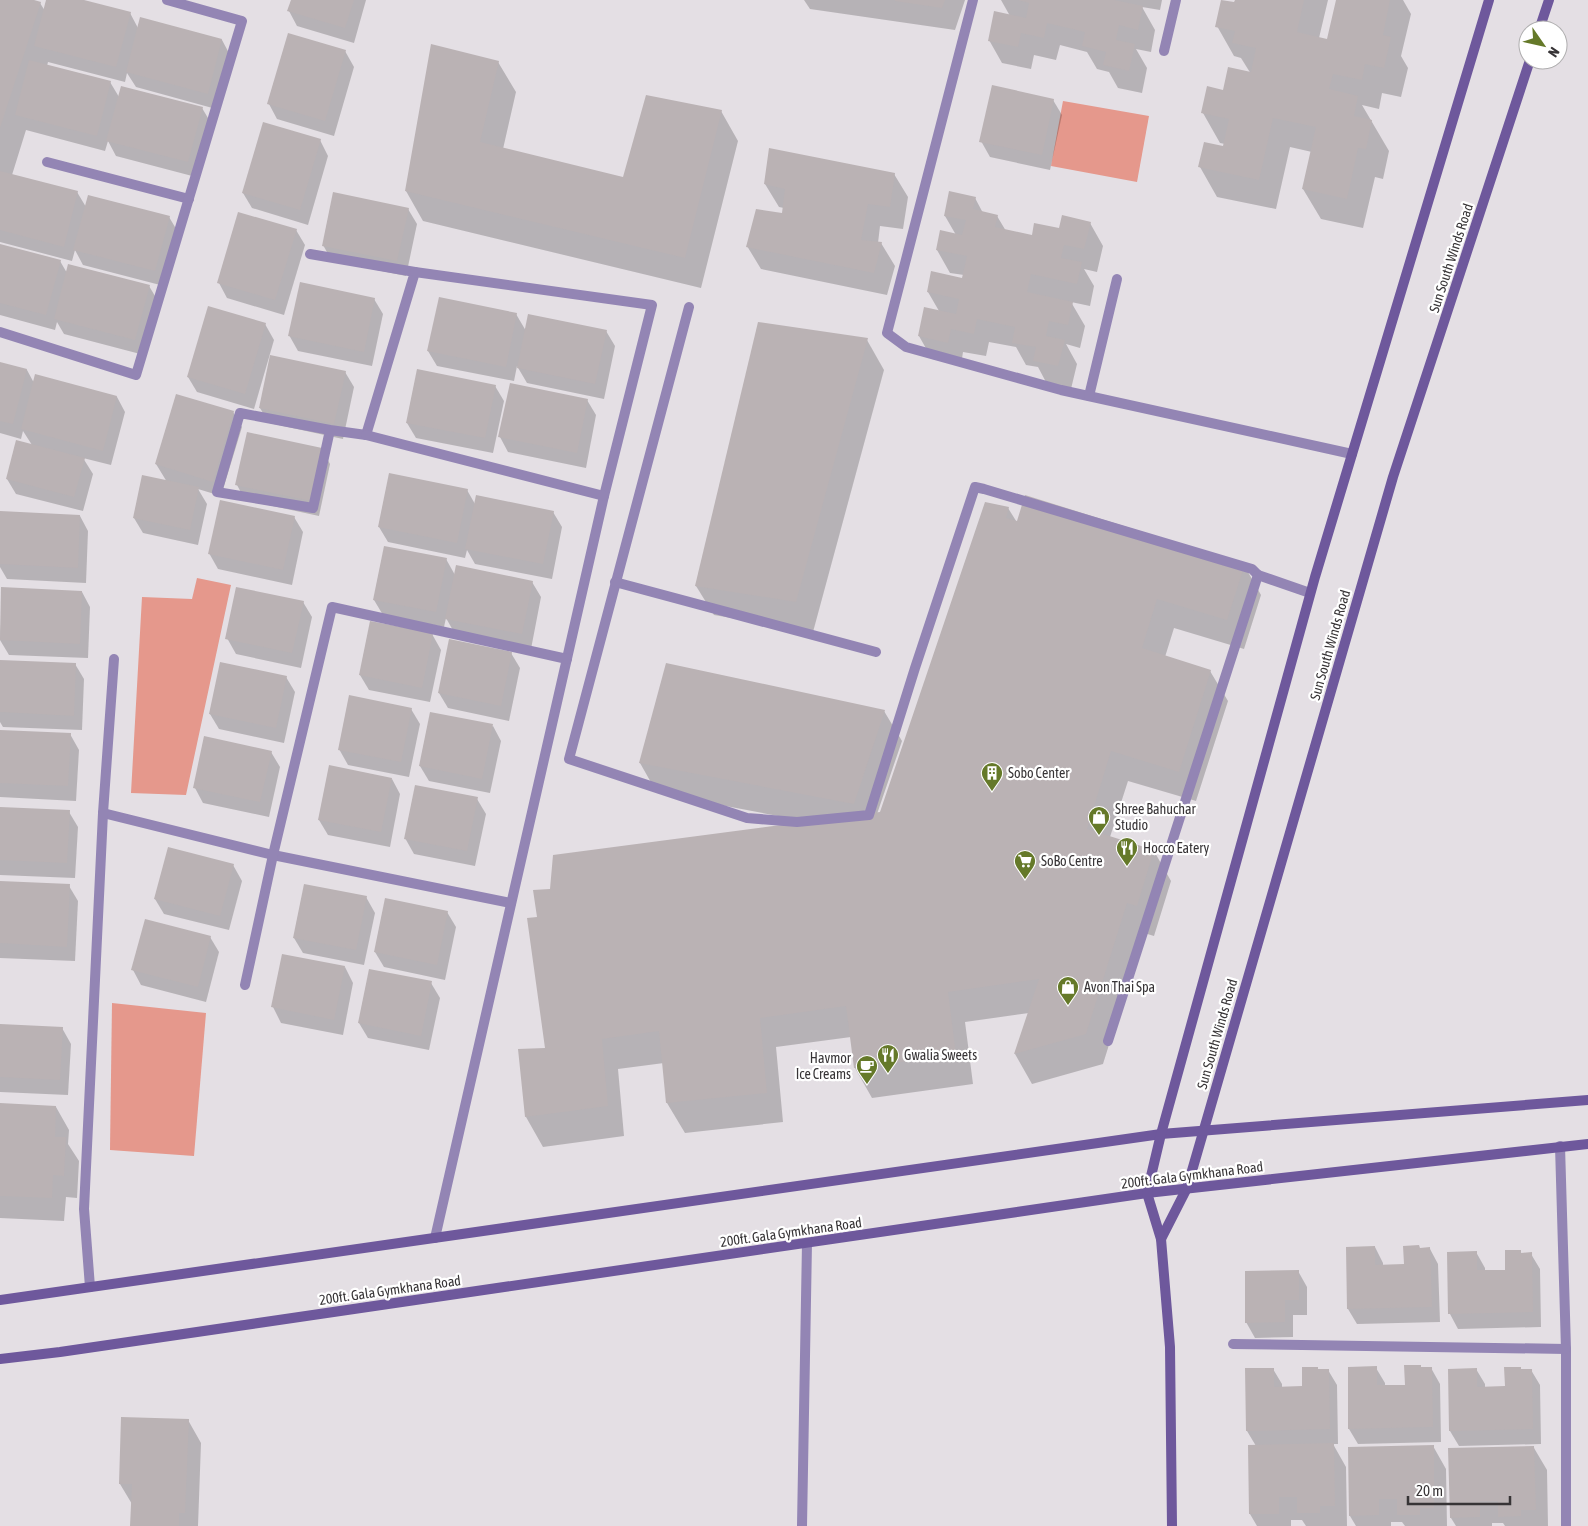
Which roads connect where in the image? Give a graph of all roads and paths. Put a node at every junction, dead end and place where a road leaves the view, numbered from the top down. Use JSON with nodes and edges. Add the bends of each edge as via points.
{"nodes":[{"id":1,"x":168,"y":0,"type":"edge"},
{"id":2,"x":973,"y":0,"type":"edge"},
{"id":3,"x":1176,"y":0,"type":"edge"},
{"id":4,"x":1489,"y":0,"type":"edge"},
{"id":5,"x":1549,"y":0,"type":"edge"},
{"id":6,"x":1542,"y":20,"type":"edge"},
{"id":7,"x":1164,"y":51,"type":"dead end"},
{"id":8,"x":1527,"y":70,"type":"edge"},
{"id":9,"x":47,"y":162,"type":"dead end"},
{"id":10,"x":189,"y":199,"type":"junction"},
{"id":11,"x":310,"y":254,"type":"dead end"},
{"id":12,"x":416,"y":272,"type":"junction"},
{"id":13,"x":1117,"y":279,"type":"dead end"},
{"id":14,"x":689,"y":307,"type":"dead end"},
{"id":15,"x":0,"y":332,"type":"edge"},
{"id":16,"x":1089,"y":396,"type":"junction"},
{"id":17,"x":330,"y":430,"type":"junction"},
{"id":18,"x":366,"y":434,"type":"junction"},
{"id":19,"x":1352,"y":454,"type":"junction"},
{"id":20,"x":604,"y":496,"type":"junction"},
{"id":21,"x":1258,"y":575,"type":"junction"},
{"id":22,"x":615,"y":582,"type":"junction"},
{"id":23,"x":1310,"y":593,"type":"junction"},
{"id":24,"x":876,"y":652,"type":"dead end"},
{"id":25,"x":567,"y":658,"type":"junction"},
{"id":26,"x":114,"y":659,"type":"dead end"},
{"id":27,"x":103,"y":813,"type":"junction"},
{"id":28,"x":273,"y":855,"type":"junction"},
{"id":29,"x":511,"y":903,"type":"junction"},
{"id":30,"x":245,"y":985,"type":"dead end"},
{"id":31,"x":1108,"y":1040,"type":"dead end"},
{"id":32,"x":1588,"y":1100,"type":"edge"},
{"id":33,"x":1203,"y":1131,"type":"junction"},
{"id":34,"x":1161,"y":1134,"type":"junction"},
{"id":35,"x":1588,"y":1144,"type":"edge"},
{"id":36,"x":1560,"y":1146,"type":"junction"},
{"id":37,"x":1187,"y":1188,"type":"junction"},
{"id":38,"x":1147,"y":1193,"type":"junction"},
{"id":39,"x":435,"y":1238,"type":"junction"},
{"id":40,"x":1161,"y":1239,"type":"junction"},
{"id":41,"x":807,"y":1243,"type":"junction"},
{"id":42,"x":90,"y":1287,"type":"junction"},
{"id":43,"x":0,"y":1300,"type":"edge"},
{"id":44,"x":1234,"y":1344,"type":"dead end"},
{"id":45,"x":1566,"y":1349,"type":"junction"},
{"id":46,"x":0,"y":1360,"type":"edge"},
{"id":47,"x":802,"y":1526,"type":"edge"},
{"id":48,"x":1172,"y":1526,"type":"edge"},
{"id":49,"x":1566,"y":1526,"type":"edge"}],
"edges":[{"from":1,"to":10,"type":"street","via":[[242,21]]},
{"from":2,"to":16,"type":"street","via":[[887,333],[906,347]]},
{"from":3,"to":7,"type":"street"},
{"from":4,"to":19,"type":"street"},
{"from":5,"to":6,"type":"street"},
{"from":8,"to":33,"type":"street","name":"Sun South Winds Road","via":[[1393,477]]},
{"from":9,"to":10,"type":"street"},
{"from":10,"to":15,"type":"street","via":[[136,375]]},
{"from":11,"to":12,"type":"street"},
{"from":12,"to":18,"type":"street"},
{"from":12,"to":20,"type":"street","via":[[652,305]]},
{"from":13,"to":16,"type":"street"},
{"from":14,"to":22,"type":"street"},
{"from":16,"to":19,"type":"street"},
{"from":17,"to":17,"type":"street","via":[[312,508],[217,492],[240,413]]},
{"from":17,"to":18,"type":"street"},
{"from":18,"to":20,"type":"street"},
{"from":19,"to":23,"type":"street"},
{"from":20,"to":25,"type":"street"},
{"from":21,"to":22,"type":"street","via":[[1252,569],[984,488],[975,488],[870,815],[797,822],[747,818],[569,759]]},
{"from":21,"to":23,"type":"street"},
{"from":21,"to":31,"type":"street"},
{"from":22,"to":24,"type":"street"},
{"from":23,"to":34,"type":"street"},
{"from":25,"to":28,"type":"street","via":[[332,607]]},
{"from":25,"to":29,"type":"street"},
{"from":26,"to":27,"type":"street"},
{"from":27,"to":28,"type":"street"},
{"from":27,"to":42,"type":"street","via":[[84,1210]]},
{"from":28,"to":29,"type":"street"},
{"from":28,"to":30,"type":"street"},
{"from":29,"to":39,"type":"street"},
{"from":32,"to":33,"type":"street"},
{"from":33,"to":34,"type":"street"},
{"from":33,"to":37,"type":"street","name":"Sun South Winds Road"},
{"from":34,"to":38,"type":"street"},
{"from":34,"to":39,"type":"street"},
{"from":35,"to":36,"type":"street","name":"200ft. Gala Gymkhana Road"},
{"from":36,"to":37,"type":"street","name":"200ft. Gala Gymkhana Road"},
{"from":36,"to":45,"type":"street"},
{"from":37,"to":38,"type":"street","name":"200ft. Gala Gymkhana Road"},
{"from":37,"to":40,"type":"street","name":"Sun South Winds Road"},
{"from":38,"to":40,"type":"street"},
{"from":38,"to":41,"type":"street","name":"200ft. Gala Gymkhana Road"},
{"from":39,"to":42,"type":"street"},
{"from":40,"to":48,"type":"street","via":[[1170,1347]]},
{"from":41,"to":46,"type":"street","name":"200ft. Gala Gymkhana Road"},
{"from":41,"to":47,"type":"street"},
{"from":42,"to":43,"type":"street"},
{"from":44,"to":45,"type":"street"},
{"from":45,"to":49,"type":"street"}]}
